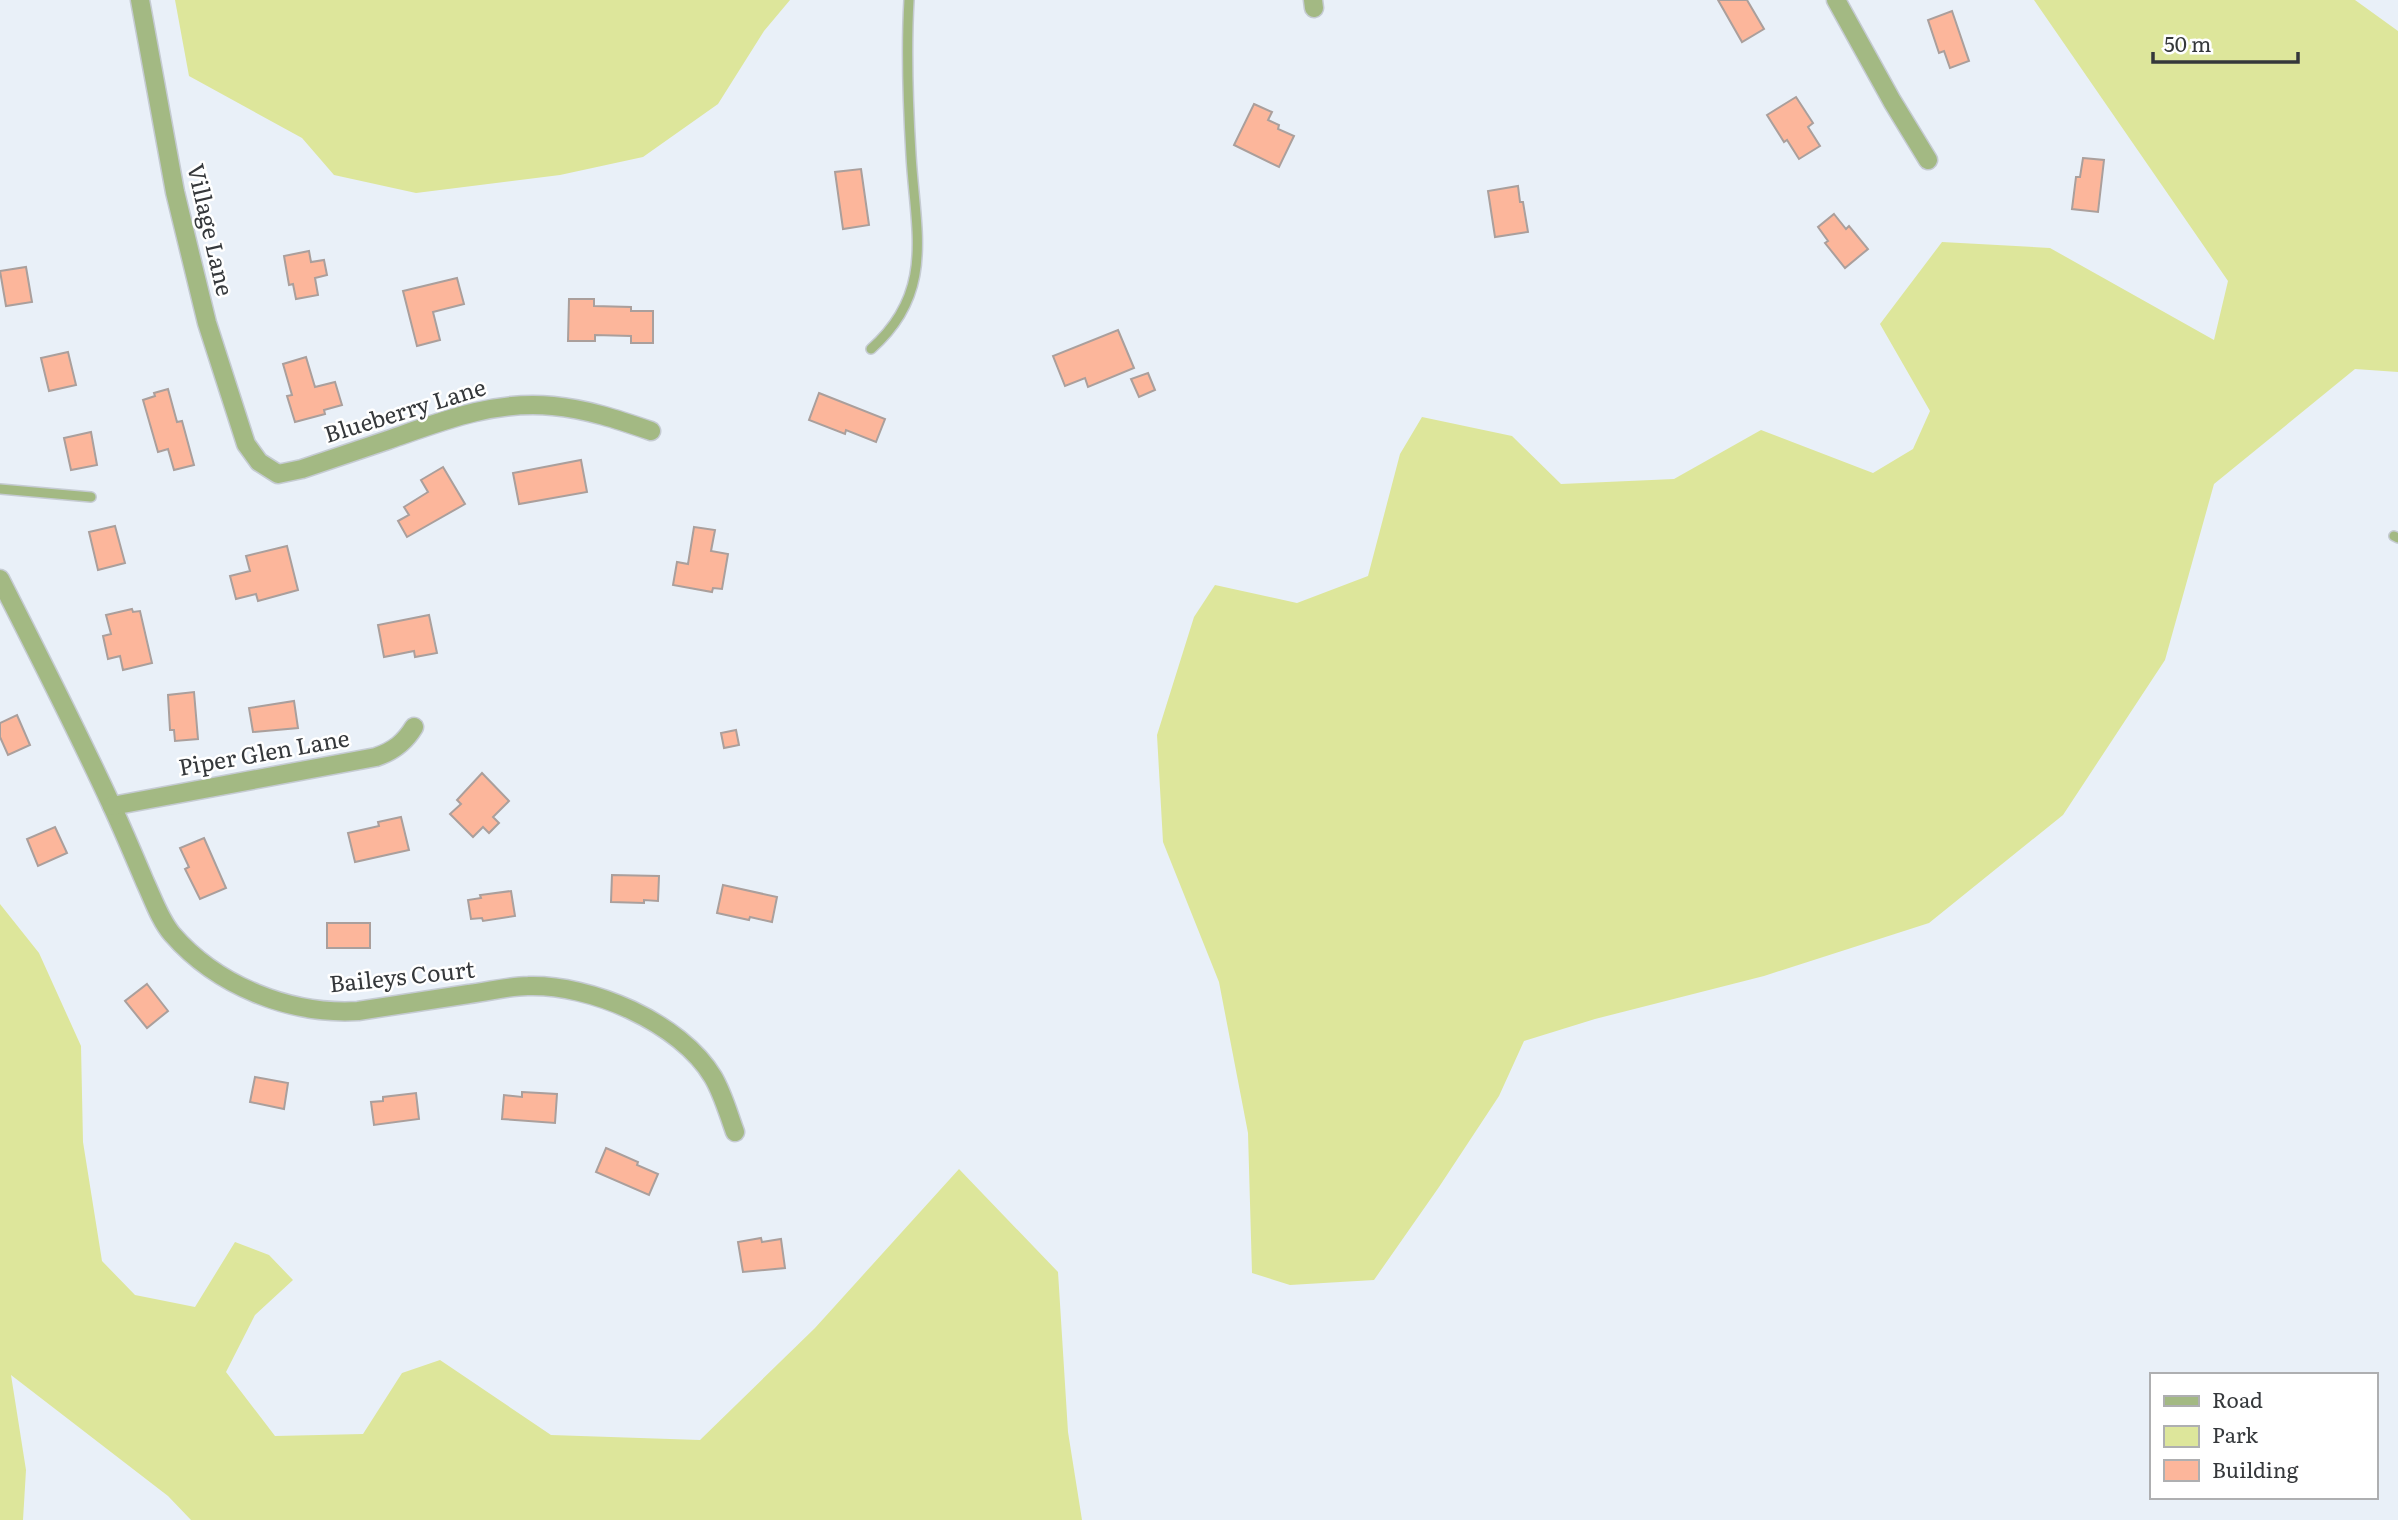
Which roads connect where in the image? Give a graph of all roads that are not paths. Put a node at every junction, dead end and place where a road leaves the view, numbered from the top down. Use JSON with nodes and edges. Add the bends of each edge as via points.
{"nodes":[{"id":1,"x":140,"y":0,"type":"edge"},
{"id":2,"x":909,"y":0,"type":"edge"},
{"id":3,"x":1836,"y":0,"type":"edge"},
{"id":4,"x":1928,"y":160,"type":"dead end"},
{"id":5,"x":871,"y":349,"type":"dead end"},
{"id":6,"x":651,"y":430,"type":"dead end"},
{"id":7,"x":259,"y":462,"type":"joint"},
{"id":8,"x":0,"y":489,"type":"edge"},
{"id":9,"x":92,"y":497,"type":"dead end"},
{"id":10,"x":0,"y":579,"type":"edge"},
{"id":11,"x":414,"y":727,"type":"dead end"},
{"id":12,"x":112,"y":806,"type":"junction"},
{"id":13,"x":735,"y":1132,"type":"dead end"}],
"edges":[{"from":1,"to":7,"type":"street","name":"Village Lane","via":[[175,192],[206,323],[246,444]]},
{"from":2,"to":5,"type":"lane","via":[[908,87],[918,264],[904,307],[886,336]]},
{"from":3,"to":4,"type":"street"},
{"from":6,"to":7,"type":"street","name":"Blueberry Lane","via":[[588,411],[514,405],[446,419],[290,472],[278,474]]},
{"from":8,"to":9,"type":"lane"},
{"from":10,"to":12,"type":"street","name":"Baileys Court"},
{"from":11,"to":12,"type":"street","name":"Piper Glen Lane","via":[[396,748],[376,757]]},
{"from":12,"to":13,"type":"street","name":"Baileys Court","via":[[170,931],[193,956],[256,994],[331,1012],[527,986],[606,998],[647,1018],[692,1050],[712,1076]]}]}
